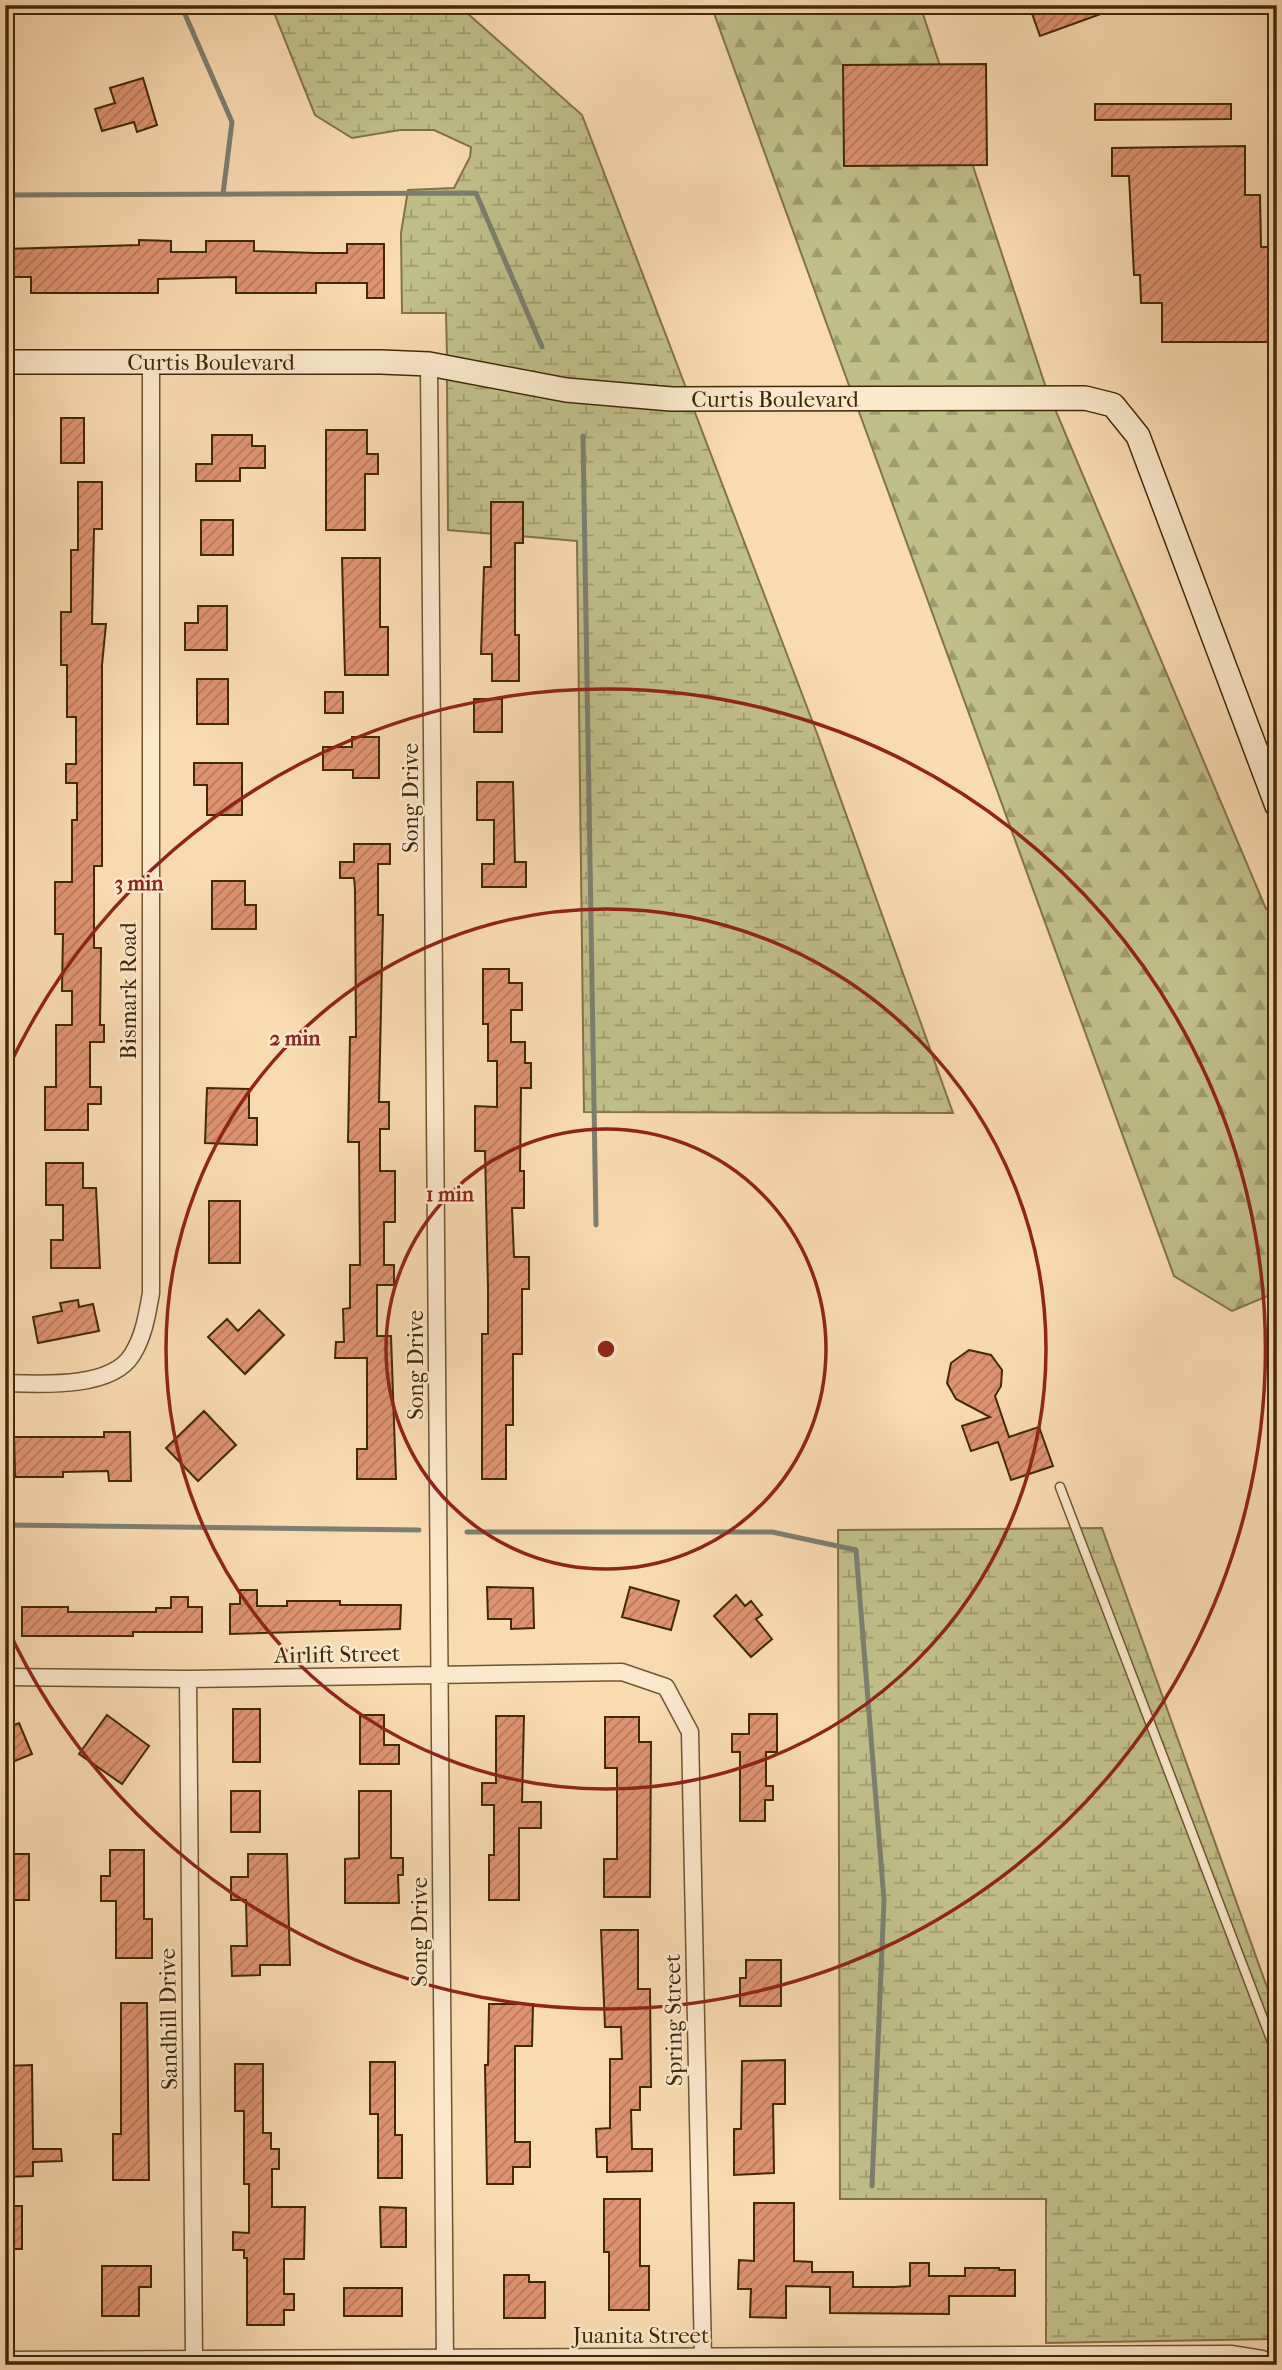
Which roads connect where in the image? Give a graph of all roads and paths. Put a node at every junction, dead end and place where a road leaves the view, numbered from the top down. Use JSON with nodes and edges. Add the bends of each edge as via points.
{"nodes":[{"id":1,"x":5,"y":362,"type":"edge"},
{"id":2,"x":152,"y":362,"type":"junction"},
{"id":3,"x":429,"y":364,"type":"junction"},
{"id":4,"x":1277,"y":806,"type":"edge"},
{"id":5,"x":5,"y":1383,"type":"edge"},
{"id":6,"x":1060,"y":1487,"type":"dead end"},
{"id":7,"x":440,"y":1676,"type":"junction"},
{"id":8,"x":5,"y":1677,"type":"edge"},
{"id":9,"x":188,"y":1679,"type":"junction"},
{"id":10,"x":666,"y":1686,"type":"joint"},
{"id":11,"x":1277,"y":2055,"type":"edge"},
{"id":12,"x":703,"y":2358,"type":"junction"},
{"id":13,"x":194,"y":2359,"type":"junction"},
{"id":14,"x":5,"y":2360,"type":"edge"},
{"id":15,"x":445,"y":2361,"type":"edge"},
{"id":16,"x":1275,"y":2365,"type":"edge"}],
"edges":[{"from":1,"to":2,"type":"street","name":"Curtis Boulevard"},
{"from":2,"to":3,"type":"street","name":"Curtis Boulevard"},
{"from":2,"to":5,"type":"street","name":"Bismark Road","via":[[151,1293],[145,1326],[131,1357],[104,1375],[65,1384]]},
{"from":3,"to":4,"type":"street","name":"Curtis Boulevard","via":[[566,390],[671,399],[1085,398],[1114,405],[1138,436]]},
{"from":3,"to":7,"type":"street","name":"Song Drive"},
{"from":6,"to":11,"type":"lane"},
{"from":7,"to":9,"type":"street","name":"Airlift Street"},
{"from":7,"to":10,"type":"street","name":"Airlift Street","via":[[622,1672]]},
{"from":7,"to":15,"type":"street","name":"Song Drive"},
{"from":8,"to":9,"type":"street","name":"Airlift Street"},
{"from":9,"to":13,"type":"street","name":"Sandhill Drive"},
{"from":10,"to":12,"type":"street","name":"Spring Street","via":[[690,1732]]},
{"from":12,"to":15,"type":"street","name":"Juanita Street"},
{"from":12,"to":16,"type":"street","name":"Juanita Street","via":[[1231,2354]]},
{"from":13,"to":14,"type":"street","name":"Juanita Street"},
{"from":13,"to":15,"type":"street","name":"Juanita Street"}]}
